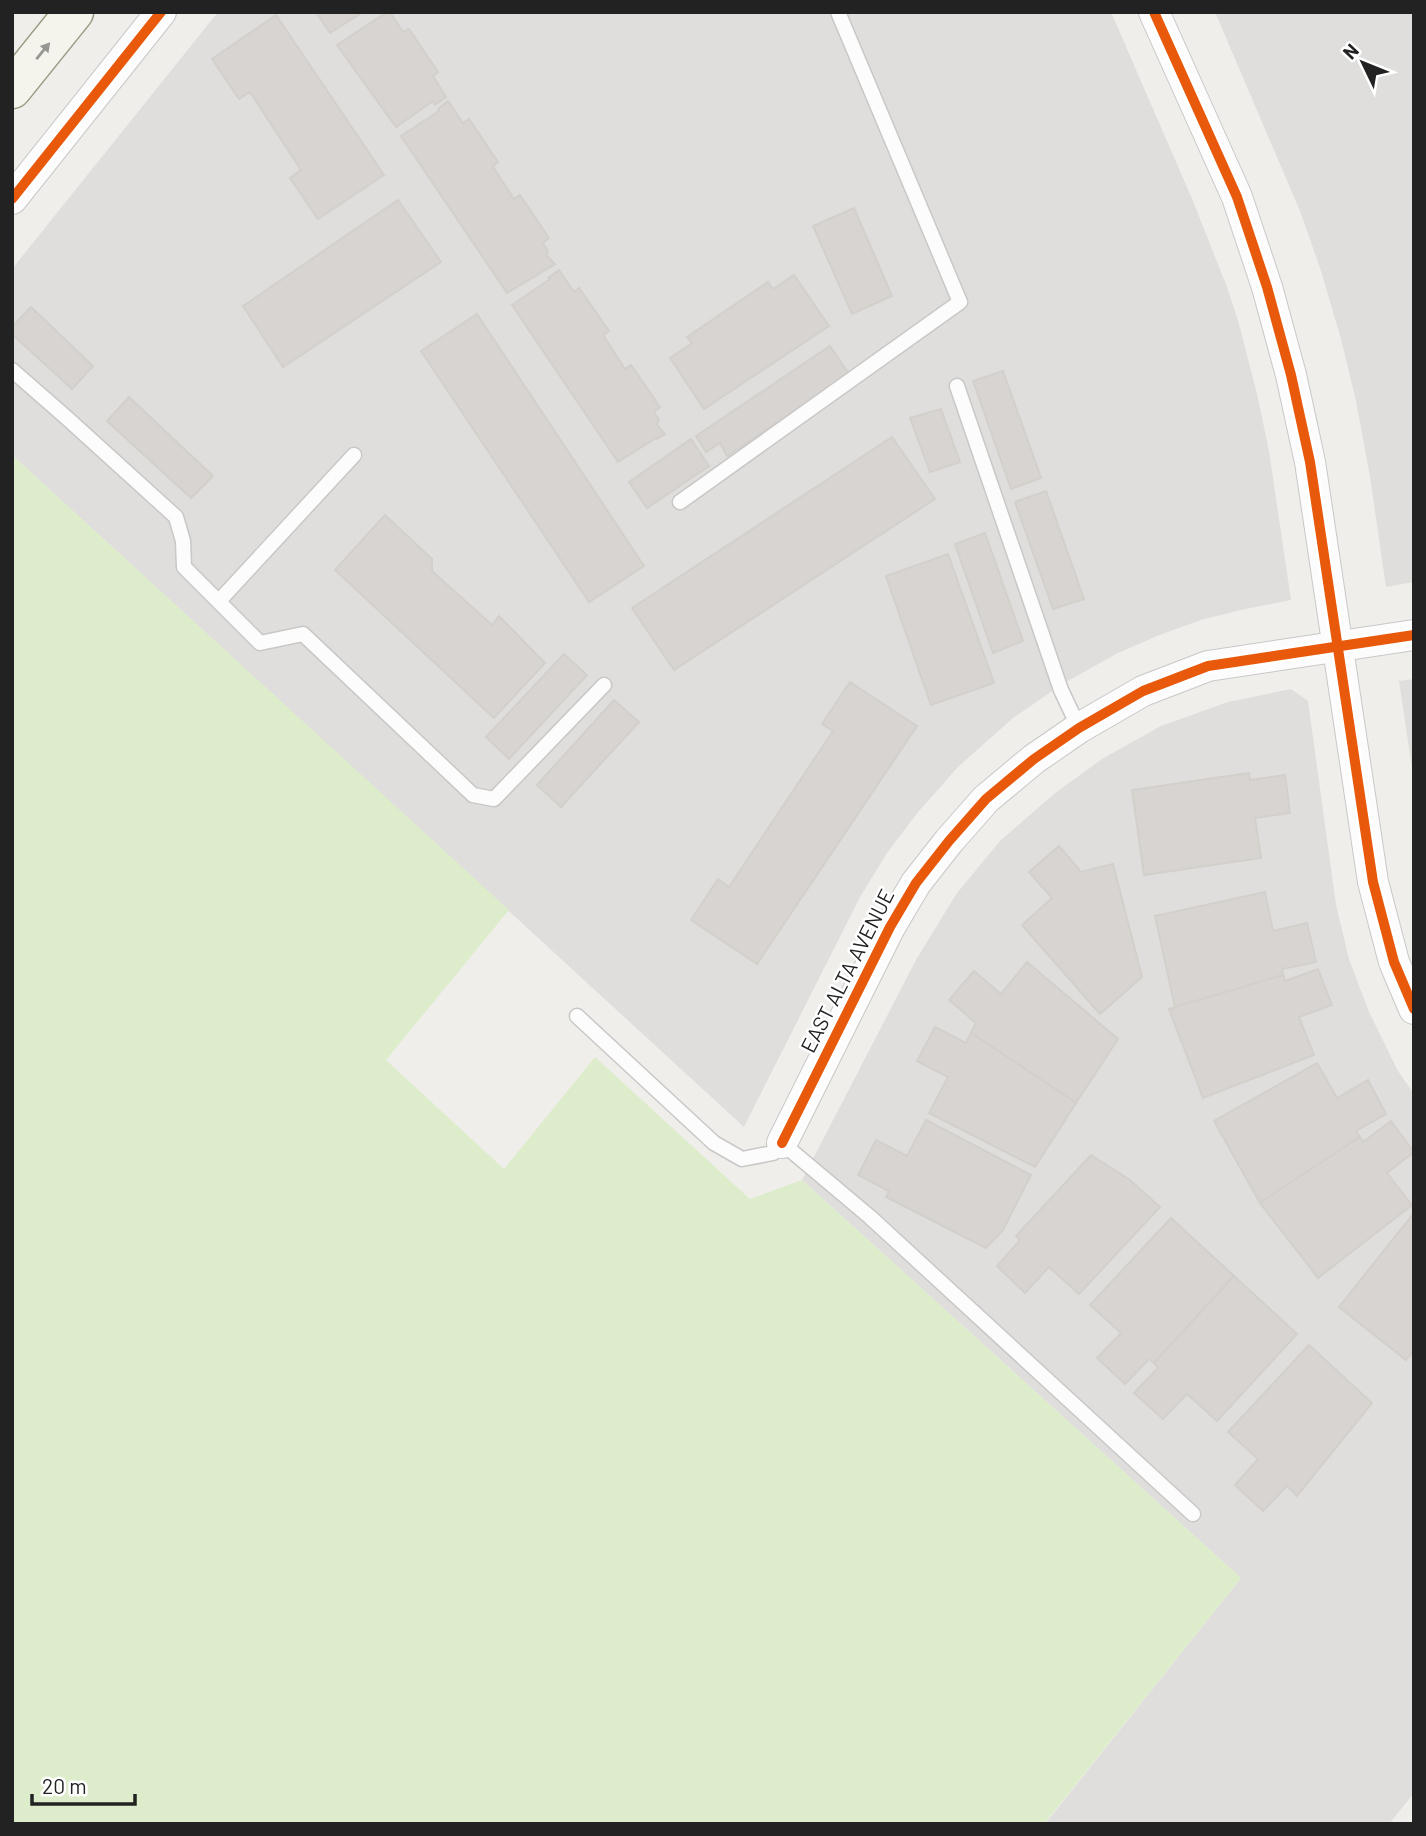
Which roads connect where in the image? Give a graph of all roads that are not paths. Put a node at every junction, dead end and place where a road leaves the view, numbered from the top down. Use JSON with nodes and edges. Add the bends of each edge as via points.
{"nodes":[{"id":1,"x":74,"y":12,"type":"edge"},
{"id":2,"x":161,"y":12,"type":"edge"},
{"id":3,"x":838,"y":12,"type":"edge"},
{"id":4,"x":1154,"y":12,"type":"edge"},
{"id":5,"x":12,"y":89,"type":"edge"},
{"id":6,"x":12,"y":199,"type":"edge"},
{"id":7,"x":12,"y":370,"type":"edge"},
{"id":8,"x":957,"y":386,"type":"dead end"},
{"id":9,"x":354,"y":455,"type":"dead end"},
{"id":10,"x":680,"y":502,"type":"dead end"},
{"id":11,"x":219,"y":601,"type":"junction"},
{"id":12,"x":1414,"y":635,"type":"edge"},
{"id":13,"x":1336,"y":646,"type":"junction"},
{"id":14,"x":604,"y":685,"type":"dead end"},
{"id":15,"x":1079,"y":728,"type":"junction"},
{"id":16,"x":1414,"y":1009,"type":"edge"},
{"id":17,"x":577,"y":1016,"type":"dead end"},
{"id":18,"x":782,"y":1143,"type":"junction"},
{"id":19,"x":1193,"y":1514,"type":"dead end"}],
"edges":[{"from":5,"to":1,"type":"main road","one_way":true},
{"from":2,"to":6,"type":"street"},
{"from":3,"to":10,"type":"lane","via":[[960,302]]},
{"from":4,"to":13,"type":"street","via":[[1237,197],[1267,287],[1310,462]]},
{"from":7,"to":11,"type":"lane","via":[[176,517],[184,567]]},
{"from":8,"to":15,"type":"lane","via":[[1061,690]]},
{"from":9,"to":11,"type":"lane"},
{"from":11,"to":14,"type":"lane","via":[[260,643],[303,634],[473,795],[494,799]]},
{"from":12,"to":13,"type":"street","name":"EAST ALTA AVENUE"},
{"from":13,"to":15,"type":"street","name":"EAST ALTA AVENUE","via":[[1208,666],[1143,691]]},
{"from":13,"to":16,"type":"street","via":[[1373,883],[1394,962]]},
{"from":15,"to":18,"type":"street","name":"EAST ALTA AVENUE","via":[[986,799],[916,883]]},
{"from":17,"to":18,"type":"lane","via":[[714,1143],[742,1159],[773,1153]]},
{"from":18,"to":19,"type":"lane","via":[[870,1217]]}]}
